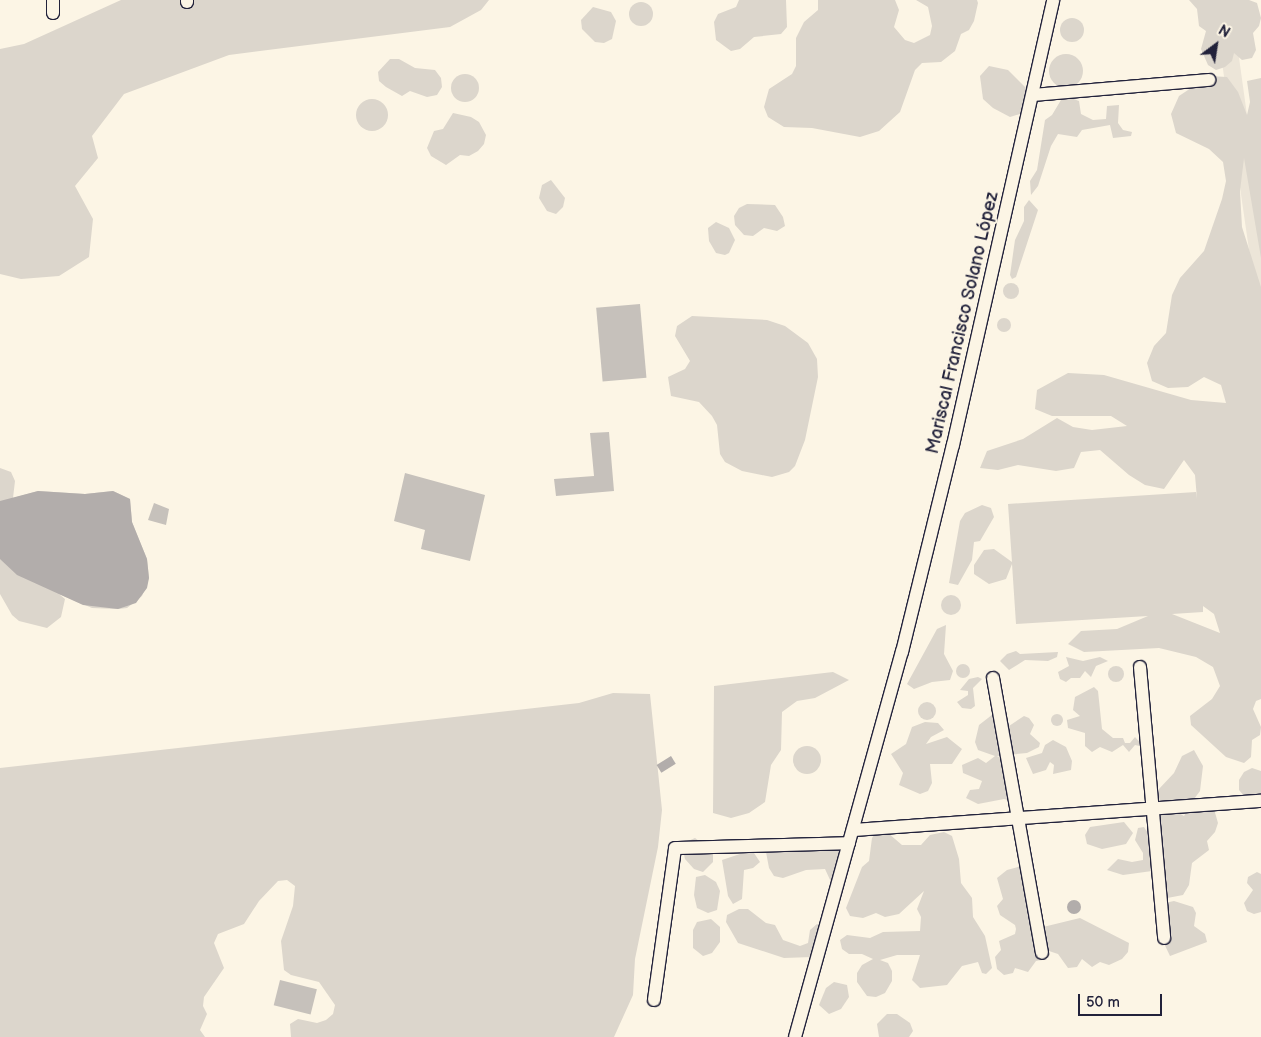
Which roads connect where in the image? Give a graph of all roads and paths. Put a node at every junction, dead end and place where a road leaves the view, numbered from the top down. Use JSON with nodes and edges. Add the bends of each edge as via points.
{"nodes":[{"id":1,"x":1053,"y":0,"type":"edge"},
{"id":2,"x":1209,"y":80,"type":"dead end"},
{"id":3,"x":1033,"y":95,"type":"junction"},
{"id":4,"x":1140,"y":667,"type":"dead end"},
{"id":5,"x":993,"y":678,"type":"dead end"},
{"id":6,"x":1261,"y":801,"type":"edge"},
{"id":7,"x":1152,"y":808,"type":"junction"},
{"id":8,"x":1018,"y":816,"type":"junction"},
{"id":9,"x":853,"y":830,"type":"junction"},
{"id":10,"x":849,"y":843,"type":"junction"},
{"id":11,"x":1164,"y":938,"type":"dead end"},
{"id":12,"x":1042,"y":953,"type":"dead end"},
{"id":13,"x":654,"y":1000,"type":"dead end"},
{"id":14,"x":795,"y":1037,"type":"edge"}],
"edges":[{"from":1,"to":3,"type":"street","name":"Mariscal Francisco Solano López"},
{"from":2,"to":3,"type":"street"},
{"from":3,"to":9,"type":"street","name":"Mariscal Francisco Solano López","via":[[902,652]]},
{"from":4,"to":7,"type":"street"},
{"from":5,"to":8,"type":"street"},
{"from":6,"to":7,"type":"street"},
{"from":7,"to":8,"type":"street"},
{"from":7,"to":11,"type":"street"},
{"from":8,"to":9,"type":"street"},
{"from":8,"to":12,"type":"street"},
{"from":9,"to":10,"type":"street","name":"Mariscal Francisco Solano López"},
{"from":10,"to":13,"type":"street","via":[[675,848]]},
{"from":10,"to":14,"type":"street","name":"Mariscal Francisco Solano López"}]}
